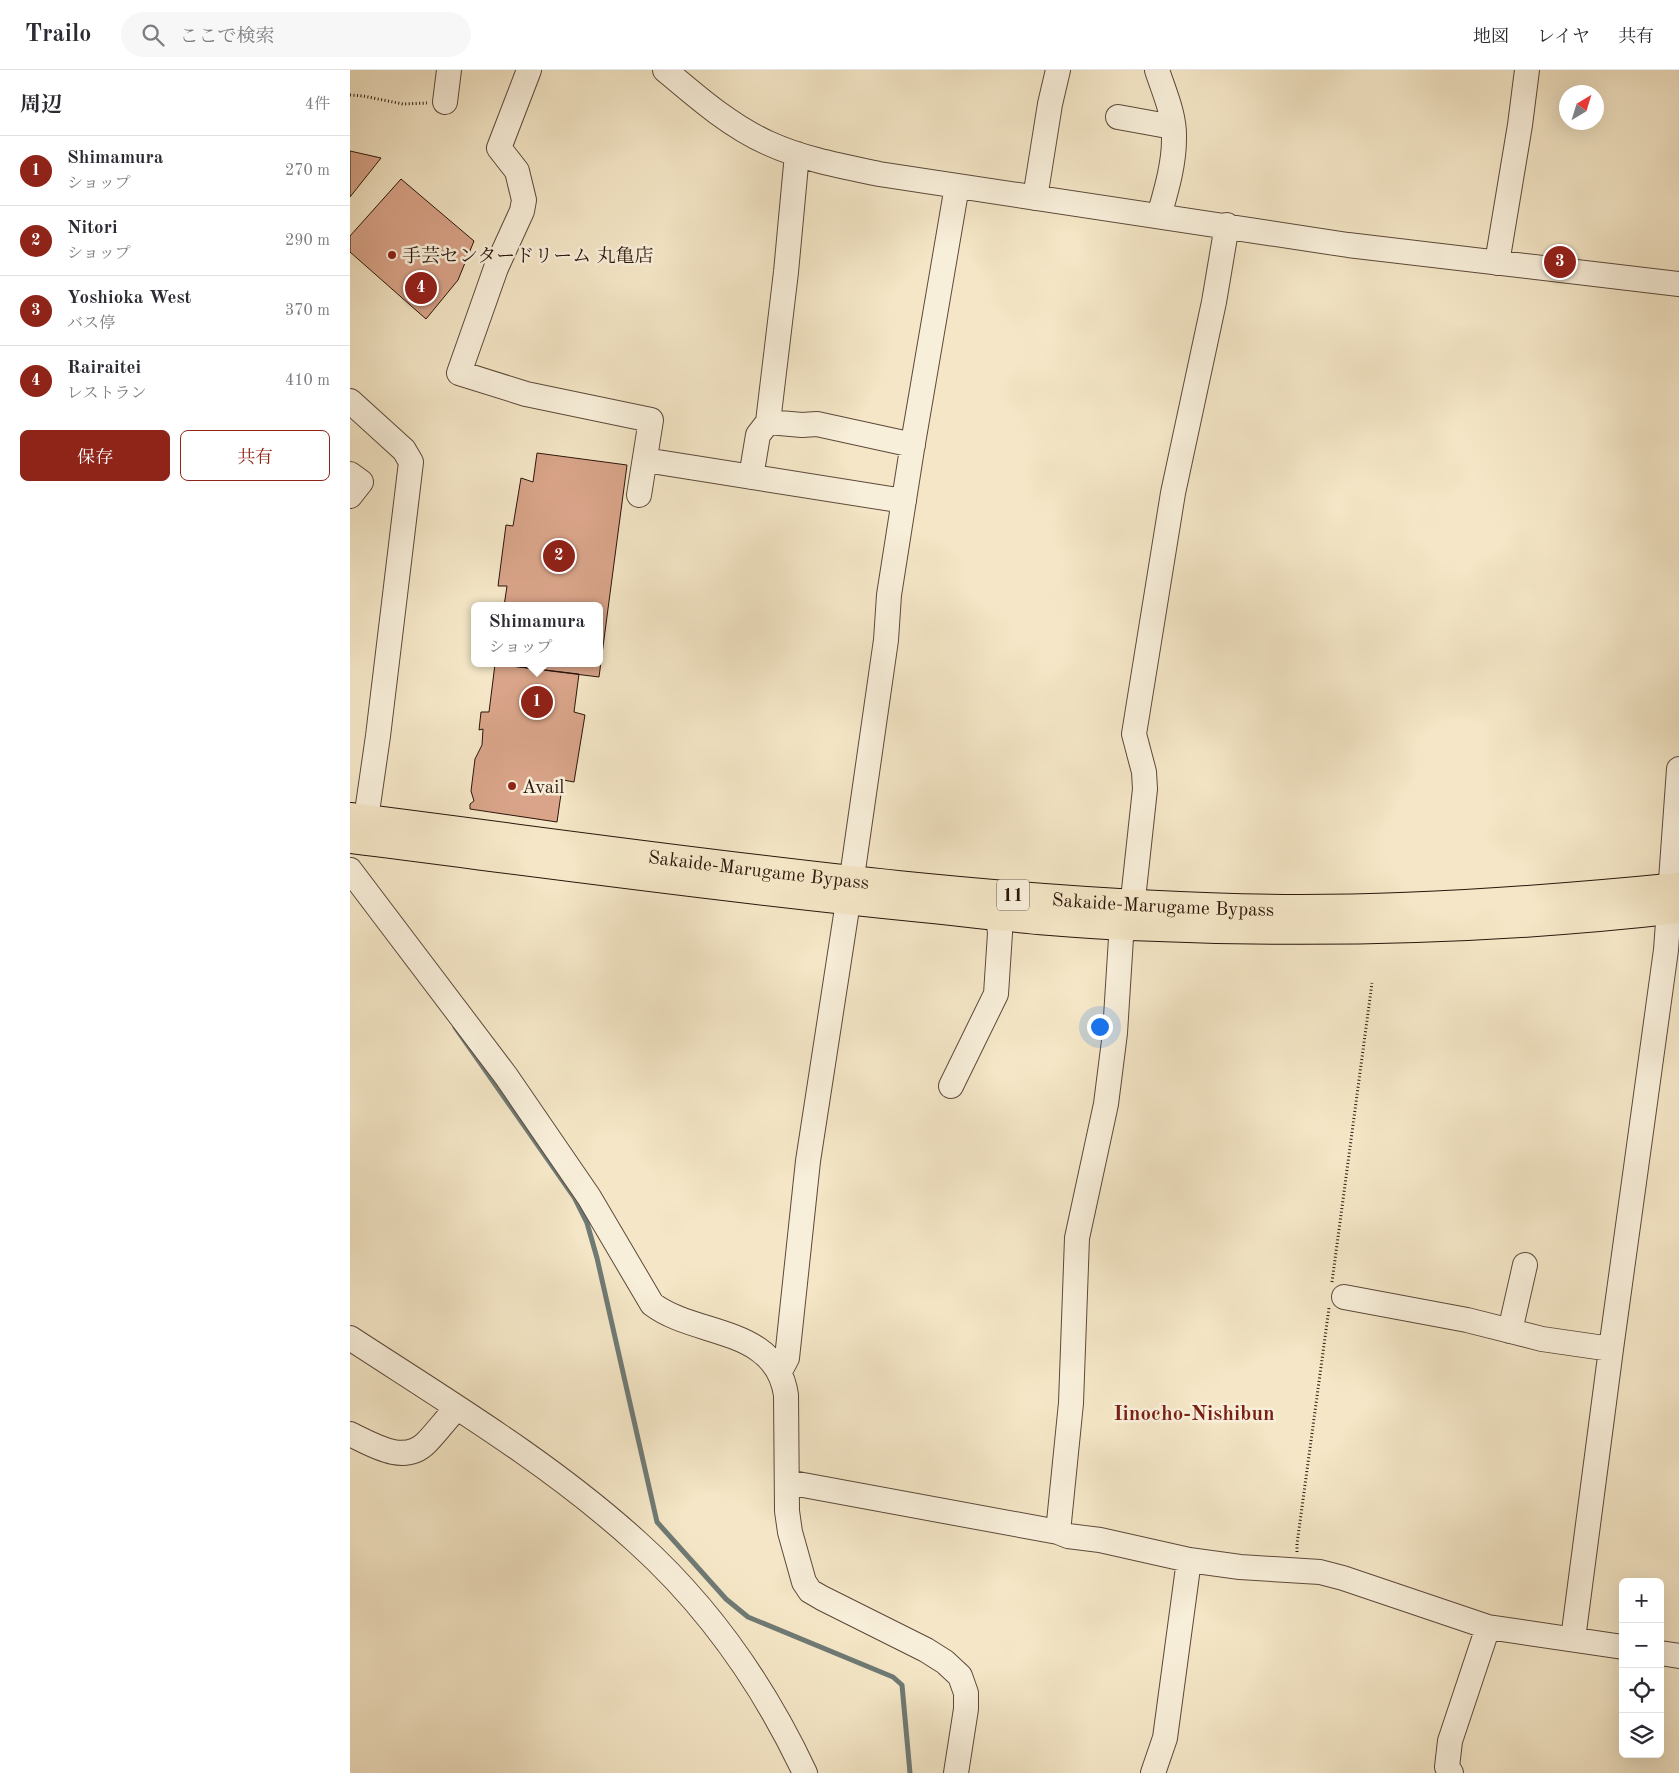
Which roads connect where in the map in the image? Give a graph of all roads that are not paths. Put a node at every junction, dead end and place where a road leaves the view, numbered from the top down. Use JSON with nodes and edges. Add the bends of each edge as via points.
{"nodes":[{"id":1,"x":449,"y":70,"type":"edge"},
{"id":2,"x":529,"y":70,"type":"edge"},
{"id":3,"x":665,"y":70,"type":"edge"},
{"id":4,"x":1058,"y":70,"type":"edge"},
{"id":5,"x":1157,"y":70,"type":"edge"},
{"id":6,"x":1527,"y":70,"type":"edge"},
{"id":7,"x":445,"y":102,"type":"road end"},
{"id":8,"x":1118,"y":117,"type":"dead end"},
{"id":9,"x":1173,"y":127,"type":"junction"},
{"id":10,"x":797,"y":154,"type":"junction"},
{"id":11,"x":957,"y":186,"type":"junction"},
{"id":12,"x":1035,"y":198,"type":"junction"},
{"id":13,"x":1159,"y":216,"type":"junction"},
{"id":14,"x":1227,"y":225,"type":"junction"},
{"id":15,"x":1497,"y":263,"type":"junction"},
{"id":16,"x":1679,"y":284,"type":"edge"},
{"id":17,"x":350,"y":401,"type":"edge"},
{"id":18,"x":768,"y":422,"type":"junction"},
{"id":19,"x":913,"y":445,"type":"junction"},
{"id":20,"x":645,"y":460,"type":"junction"},
{"id":21,"x":350,"y":474,"type":"edge"},
{"id":22,"x":752,"y":477,"type":"junction"},
{"id":23,"x":639,"y":495,"type":"dead end"},
{"id":24,"x":350,"y":496,"type":"edge"},
{"id":25,"x":904,"y":501,"type":"junction"},
{"id":26,"x":1679,"y":769,"type":"edge"},
{"id":27,"x":355,"y":825,"type":"edge"},
{"id":28,"x":350,"y":870,"type":"edge"},
{"id":29,"x":850,"y":891,"type":"junction"},
{"id":30,"x":1674,"y":898,"type":"edge"},
{"id":31,"x":1131,"y":907,"type":"junction"},
{"id":32,"x":998,"y":916,"type":"junction"},
{"id":33,"x":951,"y":1086,"type":"dead end"},
{"id":34,"x":1525,"y":1265,"type":"dead end"},
{"id":35,"x":1335,"y":1295,"type":"road end"},
{"id":36,"x":1510,"y":1331,"type":"junction"},
{"id":37,"x":350,"y":1338,"type":"edge"},
{"id":38,"x":1610,"y":1349,"type":"junction"},
{"id":39,"x":779,"y":1373,"type":"junction"},
{"id":40,"x":457,"y":1408,"type":"junction"},
{"id":41,"x":350,"y":1434,"type":"edge"},
{"id":42,"x":787,"y":1482,"type":"junction"},
{"id":43,"x":1058,"y":1532,"type":"junction"},
{"id":44,"x":1188,"y":1560,"type":"junction"},
{"id":45,"x":1488,"y":1627,"type":"junction"},
{"id":46,"x":1573,"y":1640,"type":"junction"},
{"id":47,"x":1619,"y":1646,"type":"edge"},
{"id":48,"x":1664,"y":1654,"type":"edge"},
{"id":49,"x":1679,"y":1656,"type":"edge"},
{"id":50,"x":805,"y":1773,"type":"edge"},
{"id":51,"x":956,"y":1773,"type":"edge"},
{"id":52,"x":1153,"y":1773,"type":"edge"},
{"id":53,"x":1451,"y":1773,"type":"edge"}],
"edges":[{"from":1,"to":7,"type":"street"},
{"from":2,"to":20,"type":"street","via":[[499,148],[517,171],[524,200],[522,211],[496,268],[459,373],[526,394],[651,420]]},
{"from":3,"to":10,"type":"street","via":[[731,122],[766,142]]},
{"from":4,"to":12,"type":"street"},
{"from":5,"to":9,"type":"street"},
{"from":6,"to":15,"type":"street"},
{"from":8,"to":9,"type":"street"},
{"from":9,"to":13,"type":"street","via":[[1170,176]]},
{"from":10,"to":11,"type":"street","via":[[878,174]]},
{"from":10,"to":18,"type":"street"},
{"from":11,"to":12,"type":"street"},
{"from":11,"to":19,"type":"street"},
{"from":12,"to":13,"type":"street"},
{"from":13,"to":14,"type":"street"},
{"from":14,"to":15,"type":"street","via":[[1348,245]]},
{"from":14,"to":31,"type":"street","via":[[1173,493],[1134,734],[1145,788]]},
{"from":15,"to":16,"type":"street"},
{"from":17,"to":27,"type":"street","via":[[404,450],[411,462],[378,736]]},
{"from":18,"to":19,"type":"street","via":[[802,426],[817,424]]},
{"from":18,"to":22,"type":"street","via":[[758,435]]},
{"from":19,"to":25,"type":"street"},
{"from":20,"to":22,"type":"street"},
{"from":20,"to":23,"type":"street"},
{"from":21,"to":24,"type":"street","via":[[361,482]]},
{"from":22,"to":25,"type":"street"},
{"from":25,"to":29,"type":"street"},
{"from":26,"to":30,"type":"street"},
{"from":27,"to":29,"type":"highway","name":"Sakaide-Marugame Bypass","number":"11"},
{"from":28,"to":39,"type":"street","via":[[506,1076],[589,1197],[652,1304],[672,1316],[752,1345],[763,1352]]},
{"from":29,"to":31,"type":"highway","name":"Sakaide-Marugame Bypass","number":"11"},
{"from":29,"to":32,"type":"highway","name":"Sakaide-Marugame Bypass","number":"11"},
{"from":29,"to":39,"type":"street","via":[[808,1161],[787,1358]]},
{"from":30,"to":31,"type":"highway","name":"Sakaide-Marugame Bypass","number":"11","via":[[1357,909]]},
{"from":30,"to":38,"type":"street"},
{"from":31,"to":32,"type":"highway","name":"Sakaide-Marugame Bypass","number":"11"},
{"from":31,"to":43,"type":"street","via":[[1121,938],[1115,1033],[1106,1104],[1077,1238],[1071,1403]]},
{"from":32,"to":33,"type":"street","via":[[996,994]]},
{"from":34,"to":36,"type":"street"},
{"from":35,"to":36,"type":"street"},
{"from":36,"to":38,"type":"street"},
{"from":37,"to":40,"type":"street"},
{"from":38,"to":46,"type":"street"},
{"from":39,"to":42,"type":"street","via":[[786,1395]]},
{"from":40,"to":41,"type":"street","via":[[425,1444],[409,1453],[394,1453]]},
{"from":40,"to":50,"type":"street","via":[[581,1495],[672,1576],[726,1638],[749,1671]]},
{"from":42,"to":43,"type":"street"},
{"from":42,"to":51,"type":"street","via":[[786,1511],[790,1532],[799,1569],[810,1591],[926,1650],[960,1676],[966,1693],[966,1709]]},
{"from":43,"to":44,"type":"street"},
{"from":44,"to":45,"type":"street","via":[[1320,1572]]},
{"from":44,"to":52,"type":"street","via":[[1165,1738]]},
{"from":45,"to":46,"type":"street"},
{"from":45,"to":53,"type":"street","via":[[1450,1741],[1447,1767]]},
{"from":46,"to":47,"type":"street"},
{"from":48,"to":49,"type":"street"}]}
